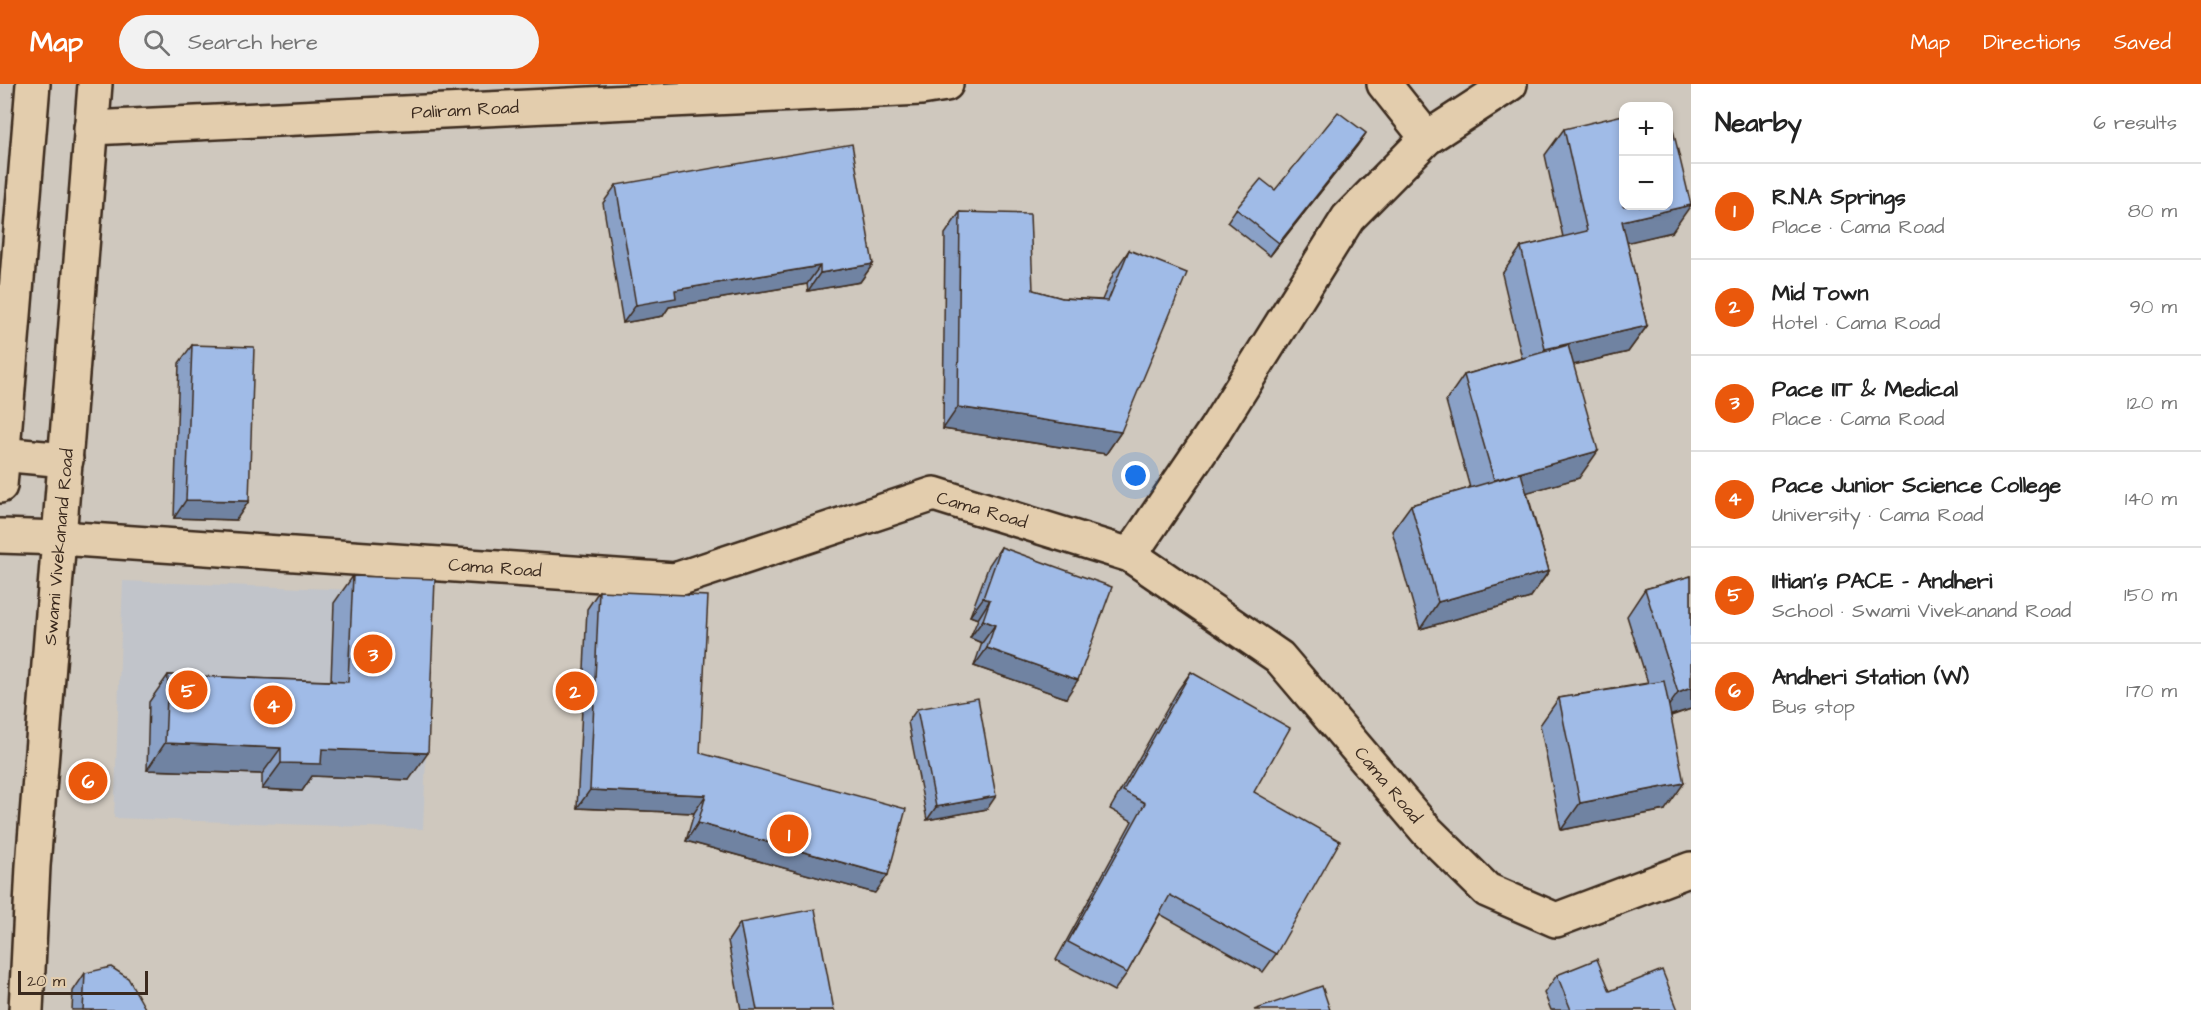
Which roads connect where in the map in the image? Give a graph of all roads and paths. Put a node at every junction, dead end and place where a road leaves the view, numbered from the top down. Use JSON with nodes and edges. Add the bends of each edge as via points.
{"nodes":[{"id":1,"x":33,"y":84,"type":"edge"},
{"id":2,"x":95,"y":84,"type":"edge"},
{"id":3,"x":946,"y":84,"type":"edge"},
{"id":4,"x":1384,"y":84,"type":"edge"},
{"id":5,"x":1510,"y":84,"type":"edge"},
{"id":6,"x":91,"y":128,"type":"junction"},
{"id":7,"x":1427,"y":138,"type":"junction"},
{"id":8,"x":1,"y":454,"type":"edge"},
{"id":9,"x":66,"y":460,"type":"junction"},
{"id":10,"x":0,"y":486,"type":"edge"},
{"id":11,"x":0,"y":536,"type":"edge"},
{"id":12,"x":60,"y":538,"type":"junction"},
{"id":13,"x":1130,"y":555,"type":"junction"},
{"id":14,"x":1691,"y":869,"type":"edge"},
{"id":15,"x":26,"y":1010,"type":"edge"}],
"edges":[{"from":1,"to":8,"type":"street"},
{"from":2,"to":6,"type":"street","name":"Swami Vivekanand Road"},
{"from":3,"to":6,"type":"street","name":"Paliram Road"},
{"from":4,"to":7,"type":"street"},
{"from":5,"to":7,"type":"street"},
{"from":6,"to":9,"type":"street","name":"Swami Vivekanand Road"},
{"from":7,"to":13,"type":"street","via":[[1348,218],[1215,430]]},
{"from":8,"to":9,"type":"street"},
{"from":8,"to":10,"type":"street"},
{"from":9,"to":12,"type":"street","name":"Swami Vivekanand Road"},
{"from":11,"to":12,"type":"street","name":"Cama Road"},
{"from":12,"to":13,"type":"street","name":"Cama Road","via":[[675,580],[934,494]]},
{"from":12,"to":15,"type":"street","name":"Swami Vivekanand Road","via":[[33,866]]},
{"from":13,"to":14,"type":"street","name":"Cama Road","via":[[1278,657],[1427,831],[1487,890],[1556,920]]}]}
